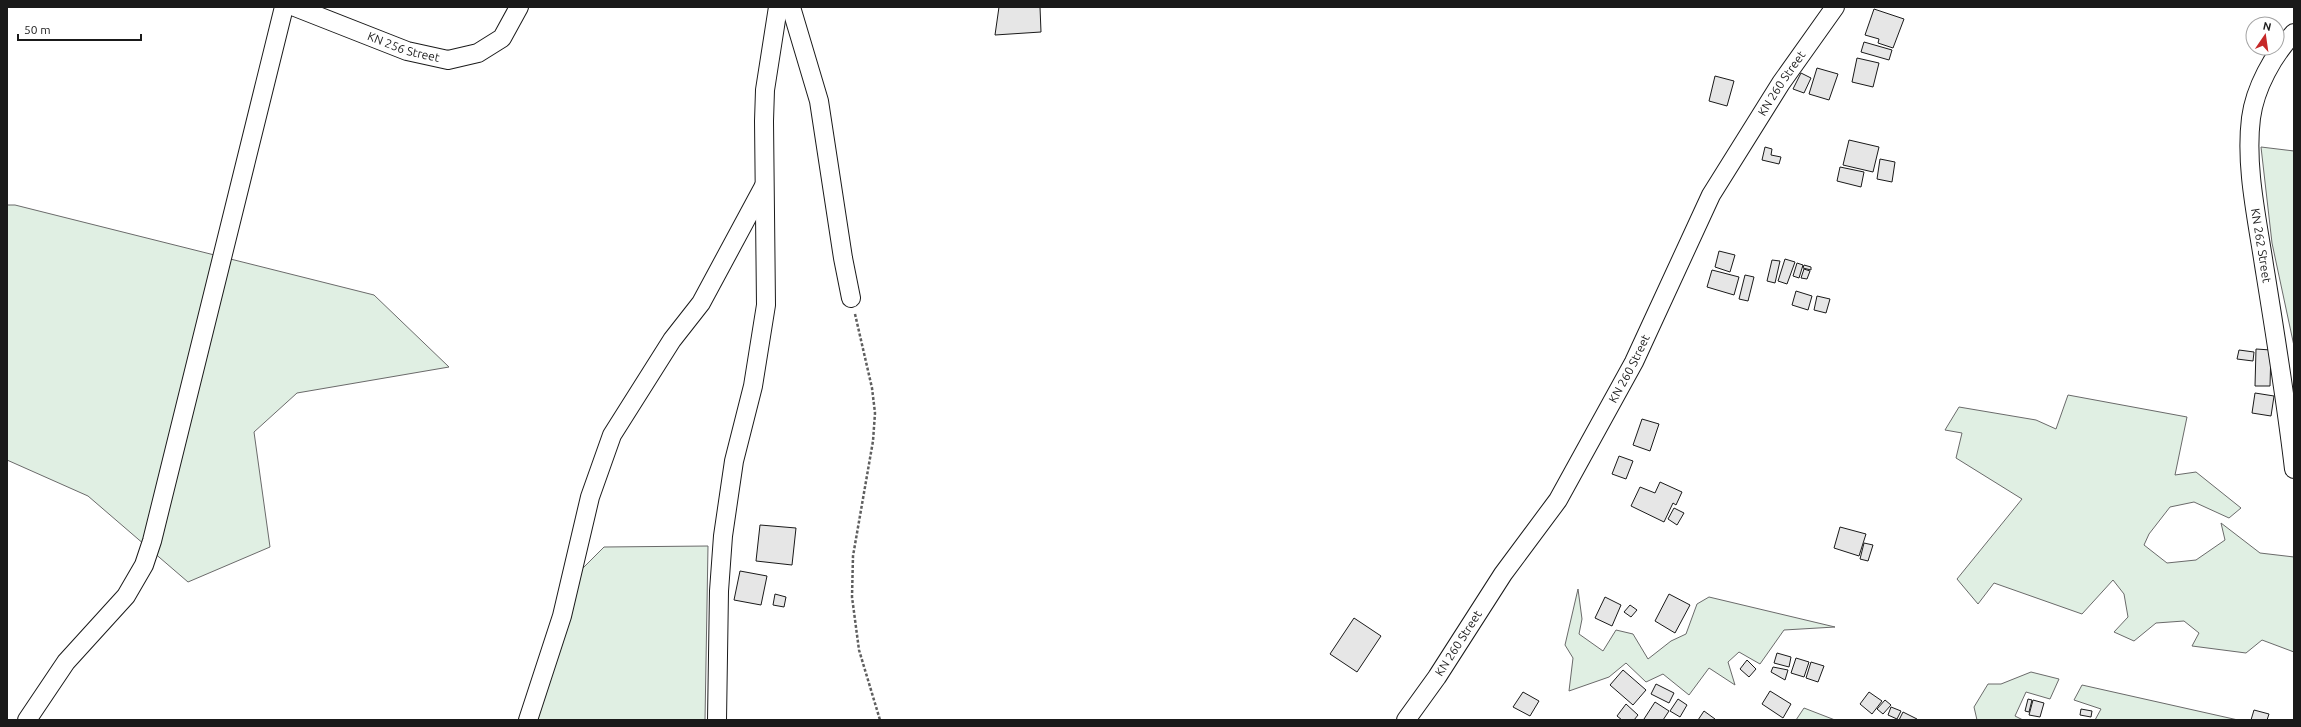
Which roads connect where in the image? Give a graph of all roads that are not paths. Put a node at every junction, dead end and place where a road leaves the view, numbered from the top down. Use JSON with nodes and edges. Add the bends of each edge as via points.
{"nodes":[{"id":1,"x":284,"y":7,"type":"edge"},
{"id":2,"x":295,"y":7,"type":"edge"},
{"id":3,"x":518,"y":7,"type":"edge"},
{"id":4,"x":778,"y":7,"type":"edge"},
{"id":5,"x":791,"y":7,"type":"edge"},
{"id":6,"x":1835,"y":7,"type":"edge"},
{"id":7,"x":2294,"y":33,"type":"edge"},
{"id":8,"x":764,"y":185,"type":"junction"},
{"id":9,"x":851,"y":298,"type":"road end"},
{"id":10,"x":2294,"y":468,"type":"edge"},
{"id":11,"x":29,"y":719,"type":"edge"},
{"id":12,"x":528,"y":720,"type":"edge"},
{"id":13,"x":717,"y":720,"type":"edge"},
{"id":14,"x":1406,"y":720,"type":"edge"}],
"edges":[{"from":1,"to":11,"type":"street","via":[[144,565],[126,596],[66,662]]},
{"from":2,"to":3,"type":"street","name":"KN 256 Street","via":[[407,51],[448,60],[478,53],[502,38]]},
{"from":4,"to":8,"type":"street","via":[[765,90]]},
{"from":5,"to":9,"type":"street","via":[[819,101]]},
{"from":6,"to":14,"type":"street","name":"KN 260 Street","via":[[1781,83],[1711,195],[1634,362],[1558,500],[1503,574],[1437,677]]},
{"from":7,"to":10,"type":"street","name":"KN 262 Street","via":[[2264,76],[2251,117],[2249,150]]},
{"from":8,"to":12,"type":"street","via":[[701,303],[672,340],[612,435],[590,497],[562,616]]},
{"from":8,"to":13,"type":"street","via":[[766,305],[753,386],[734,460],[723,536],[719,591]]}]}
